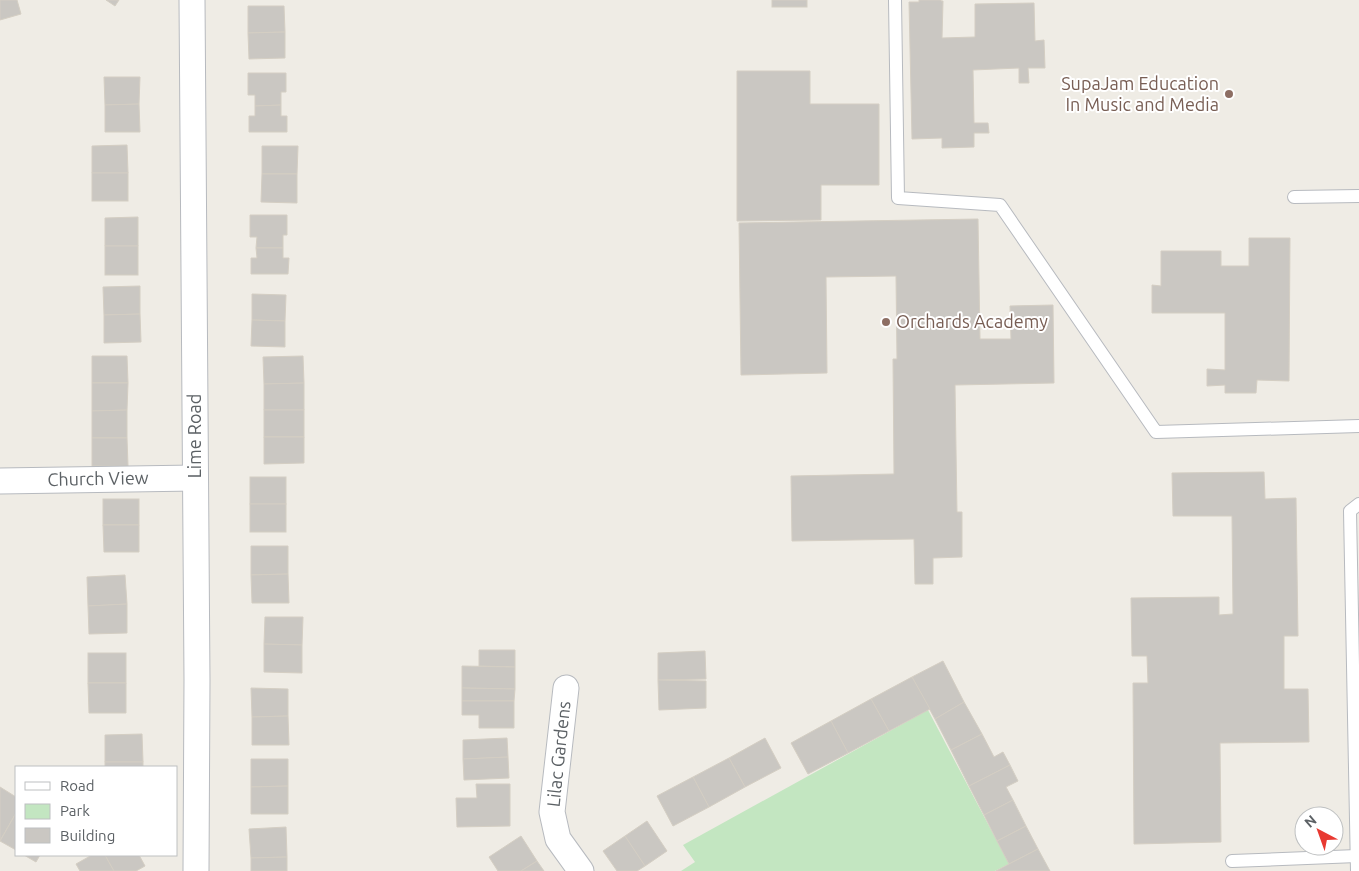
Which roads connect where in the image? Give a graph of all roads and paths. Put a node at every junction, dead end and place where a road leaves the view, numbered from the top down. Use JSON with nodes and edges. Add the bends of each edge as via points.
{"nodes":[{"id":1,"x":192,"y":0,"type":"edge"},
{"id":2,"x":895,"y":0,"type":"edge"},
{"id":3,"x":1359,"y":196,"type":"edge"},
{"id":4,"x":1294,"y":197,"type":"dead end"},
{"id":5,"x":1359,"y":426,"type":"edge"},
{"id":6,"x":195,"y":478,"type":"junction"},
{"id":7,"x":0,"y":481,"type":"edge"},
{"id":8,"x":1359,"y":504,"type":"edge"},
{"id":9,"x":566,"y":688,"type":"dead end"},
{"id":10,"x":1357,"y":856,"type":"junction"},
{"id":11,"x":1232,"y":861,"type":"dead end"},
{"id":12,"x":196,"y":871,"type":"edge"},
{"id":13,"x":581,"y":871,"type":"edge"},
{"id":14,"x":1357,"y":871,"type":"edge"}],
"edges":[{"from":1,"to":6,"type":"street","name":"Lime Road"},
{"from":2,"to":5,"type":"lane","via":[[898,198],[1000,204],[1156,432]]},
{"from":3,"to":4,"type":"lane"},
{"from":6,"to":7,"type":"street","name":"Church View"},
{"from":6,"to":12,"type":"street","name":"Lime Road"},
{"from":8,"to":10,"type":"lane","via":[[1350,511]]},
{"from":9,"to":13,"type":"street","name":"Lilac Gardens","via":[[552,812],[558,839]]},
{"from":10,"to":11,"type":"lane"},
{"from":10,"to":14,"type":"lane"}]}
